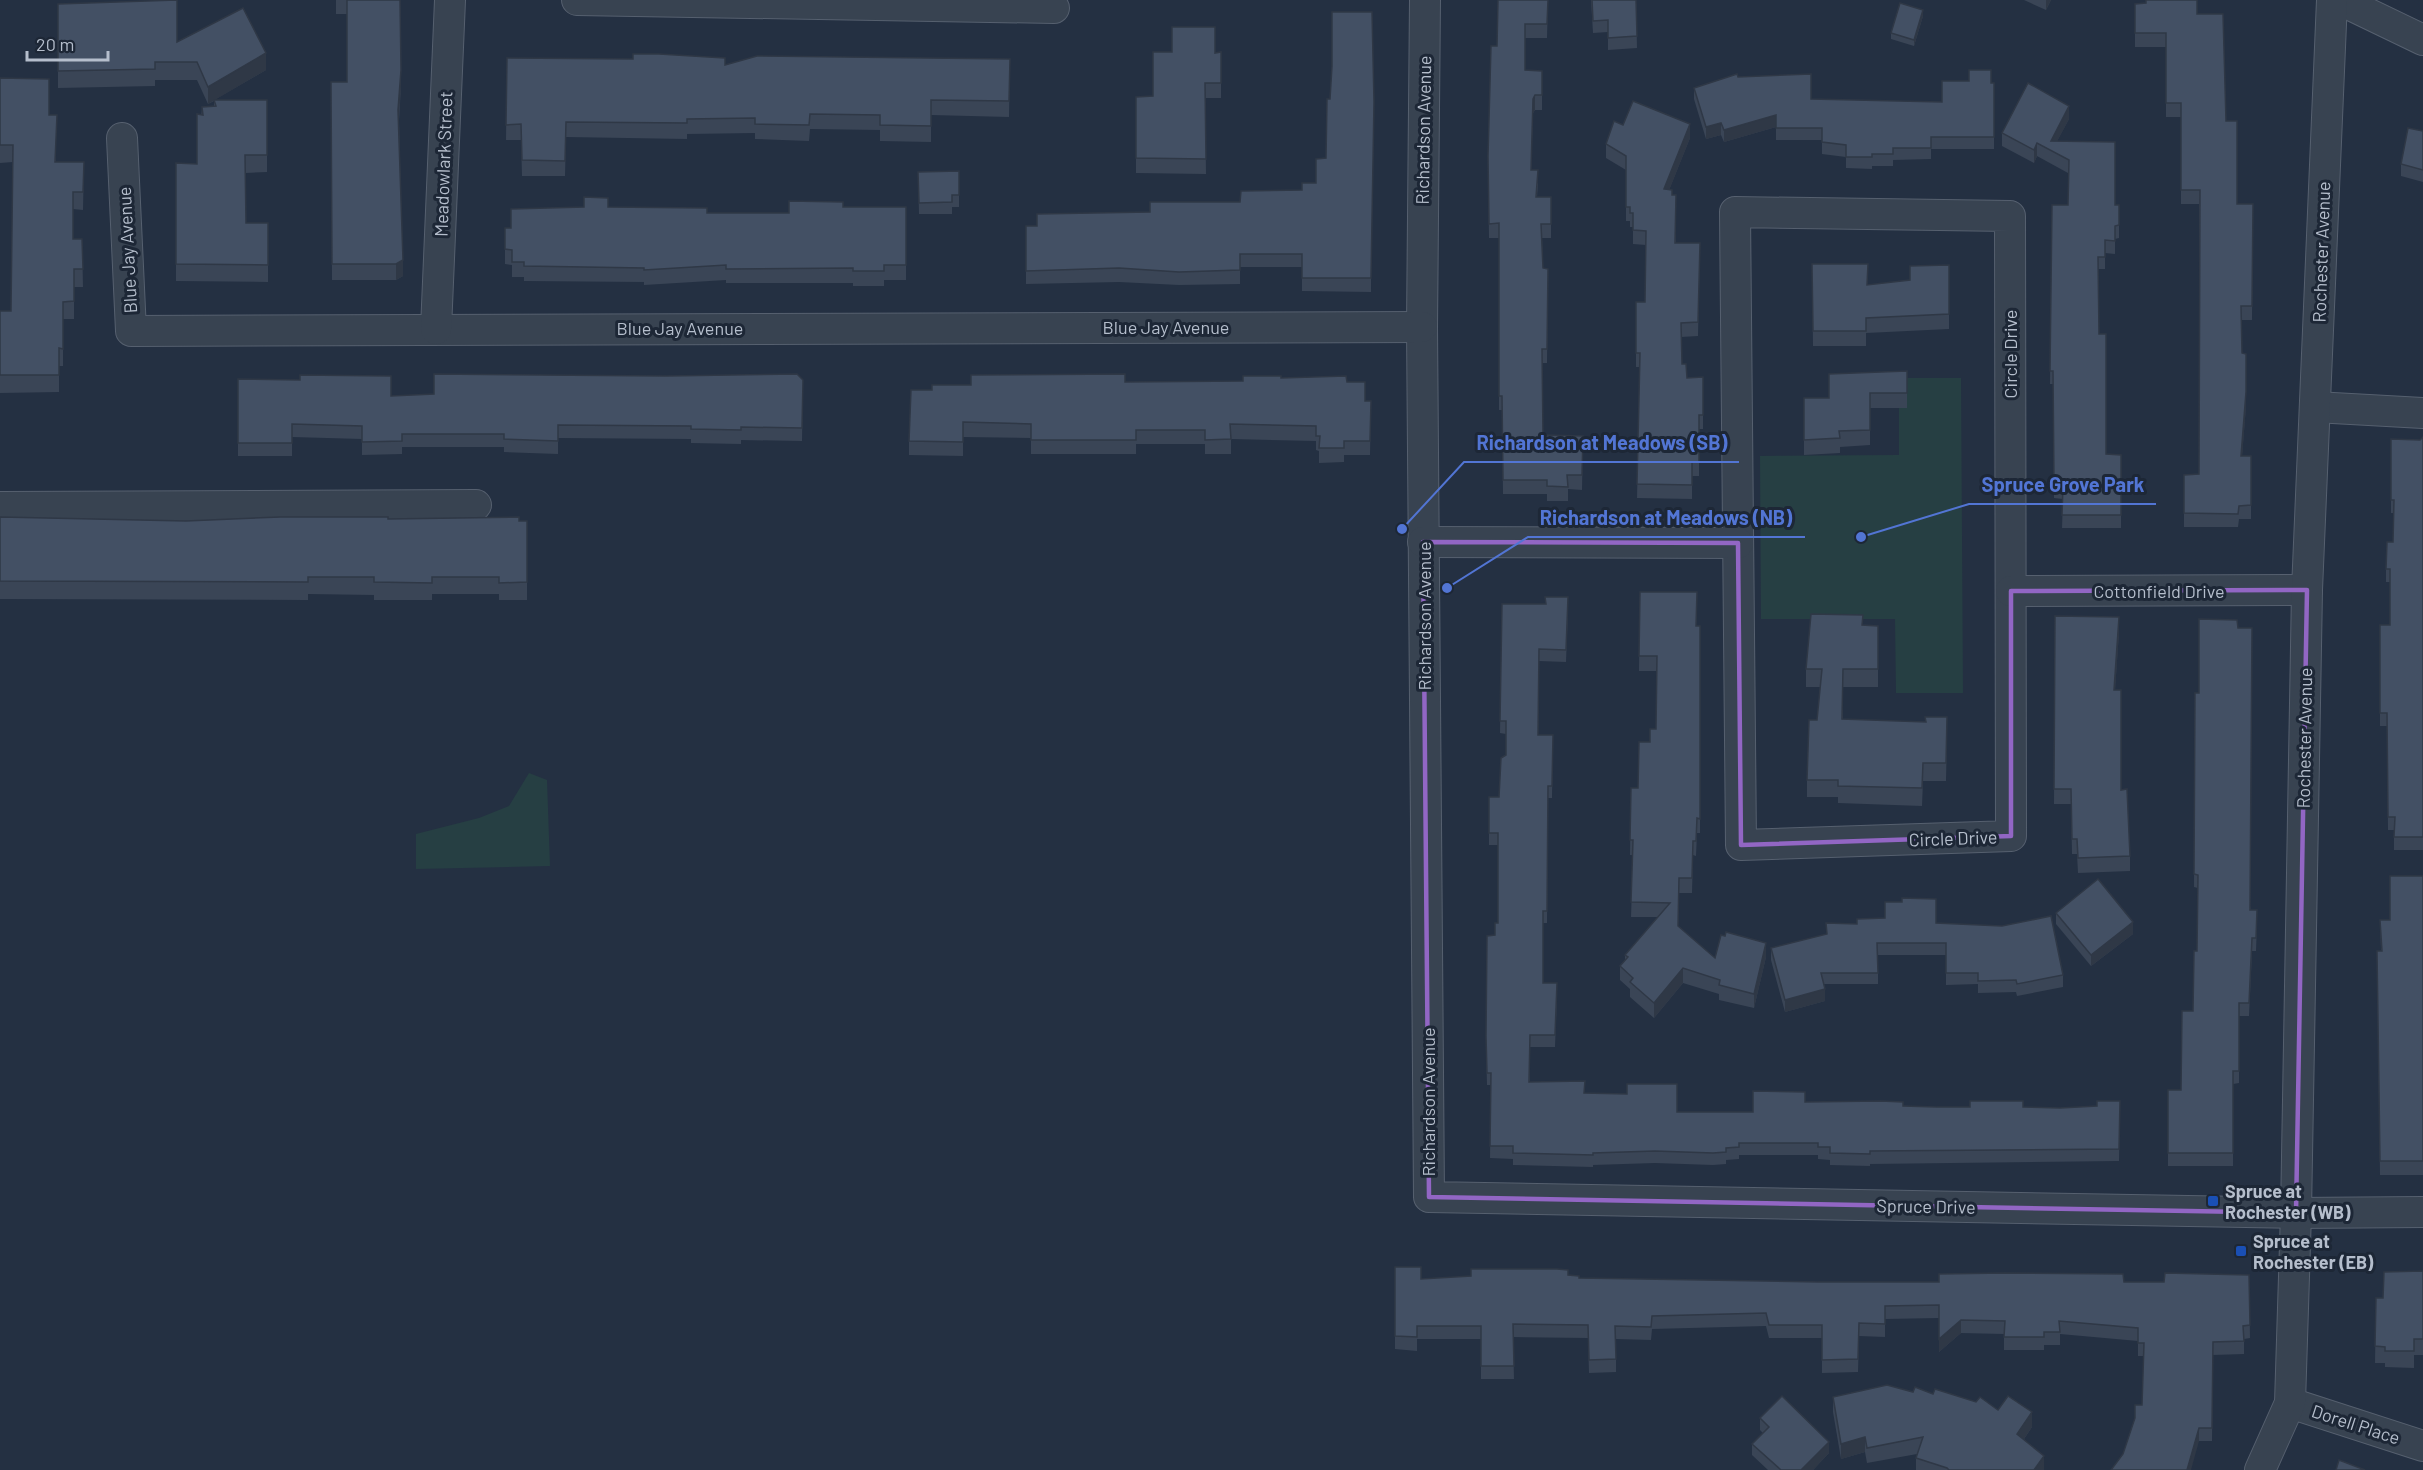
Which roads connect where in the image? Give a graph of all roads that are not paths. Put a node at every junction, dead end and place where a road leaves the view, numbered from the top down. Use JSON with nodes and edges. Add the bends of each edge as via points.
{"nodes":[{"id":1,"x":450,"y":0,"type":"edge"},
{"id":2,"x":577,"y":0,"type":"edge"},
{"id":3,"x":1425,"y":0,"type":"edge"},
{"id":4,"x":2332,"y":0,"type":"edge"},
{"id":5,"x":2340,"y":0,"type":"edge"},
{"id":6,"x":1054,"y":8,"type":"dead end"},
{"id":7,"x":2423,"y":40,"type":"edge"},
{"id":8,"x":122,"y":138,"type":"dead end"},
{"id":9,"x":1422,"y":327,"type":"junction"},
{"id":10,"x":436,"y":328,"type":"junction"},
{"id":11,"x":2315,"y":407,"type":"junction"},
{"id":12,"x":2423,"y":413,"type":"edge"},
{"id":13,"x":476,"y":505,"type":"dead end"},
{"id":14,"x":0,"y":507,"type":"edge"},
{"id":15,"x":1423,"y":542,"type":"junction"},
{"id":16,"x":1738,"y":543,"type":"junction"},
{"id":17,"x":2307,"y":590,"type":"junction"},
{"id":18,"x":2010,"y":591,"type":"junction"},
{"id":19,"x":1429,"y":1197,"type":"joint"},
{"id":20,"x":2423,"y":1212,"type":"edge"},
{"id":21,"x":2296,"y":1213,"type":"junction"},
{"id":22,"x":2290,"y":1403,"type":"junction"},
{"id":23,"x":2423,"y":1446,"type":"edge"},
{"id":24,"x":2260,"y":1470,"type":"edge"}],
"edges":[{"from":1,"to":10,"type":"street","name":"Meadowlark Street"},
{"from":2,"to":6,"type":"street"},
{"from":3,"to":9,"type":"street","name":"Richardson Avenue"},
{"from":4,"to":11,"type":"street","name":"Rochester Avenue"},
{"from":5,"to":7,"type":"street"},
{"from":8,"to":10,"type":"street","name":"Blue Jay Avenue","via":[[131,331]]},
{"from":9,"to":10,"type":"street","name":"Blue Jay Avenue"},
{"from":9,"to":15,"type":"street","name":"Richardson Avenue"},
{"from":11,"to":12,"type":"street"},
{"from":11,"to":17,"type":"street","name":"Rochester Avenue"},
{"from":13,"to":14,"type":"street"},
{"from":15,"to":16,"type":"street"},
{"from":15,"to":19,"type":"street","name":"Richardson Avenue"},
{"from":16,"to":18,"type":"street","name":"Circle Drive","via":[[1741,845],[2011,836]]},
{"from":16,"to":18,"type":"street","name":"Circle Drive","via":[[1735,212],[2010,216]]},
{"from":17,"to":18,"type":"street","name":"Cottonfield Drive"},
{"from":17,"to":21,"type":"street","name":"Rochester Avenue"},
{"from":19,"to":21,"type":"street","name":"Spruce Drive"},
{"from":20,"to":21,"type":"street","name":"Spruce Drive"},
{"from":21,"to":22,"type":"street","name":"Rochester Avenue"},
{"from":22,"to":23,"type":"street","name":"Dorell Place"},
{"from":22,"to":24,"type":"street","name":"Rochester Avenue"}]}
